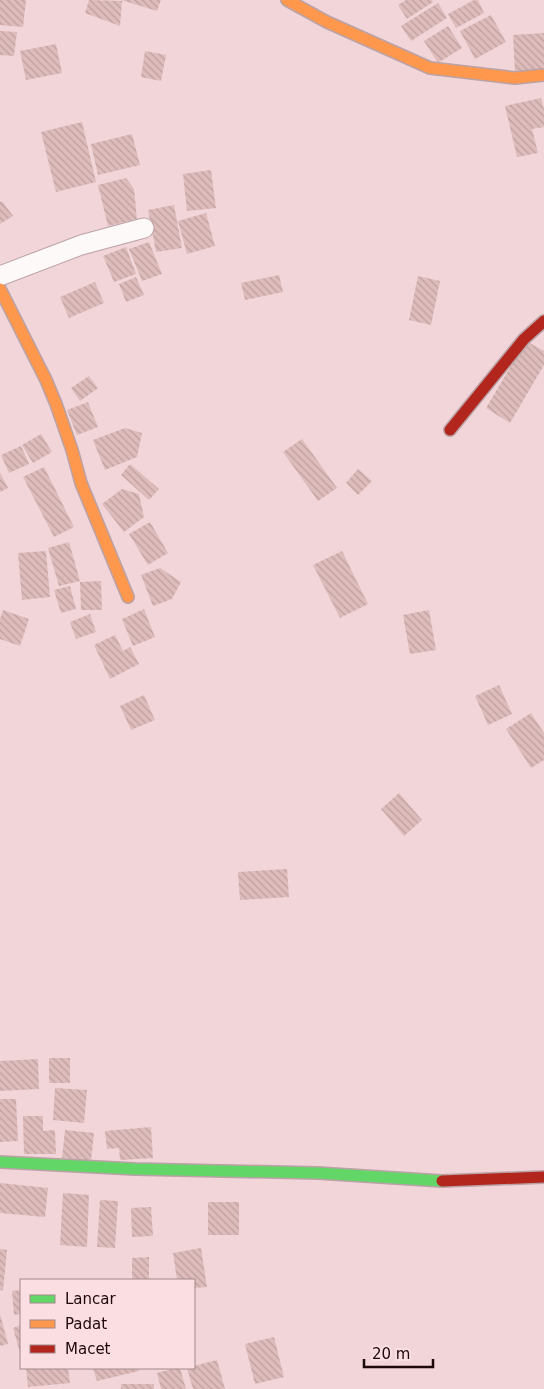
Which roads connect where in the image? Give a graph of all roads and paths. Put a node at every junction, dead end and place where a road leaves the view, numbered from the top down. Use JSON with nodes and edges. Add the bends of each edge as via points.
{"nodes":[{"id":1,"x":287,"y":0,"type":"edge"},
{"id":2,"x":544,"y":75,"type":"edge"},
{"id":3,"x":144,"y":228,"type":"dead end"},
{"id":4,"x":0,"y":276,"type":"edge"},
{"id":5,"x":0,"y":289,"type":"edge"},
{"id":6,"x":544,"y":321,"type":"edge"},
{"id":7,"x":450,"y":430,"type":"dead end"},
{"id":8,"x":128,"y":596,"type":"dead end"},
{"id":9,"x":0,"y":1162,"type":"edge"},
{"id":10,"x":544,"y":1178,"type":"edge"}],
"edges":[{"from":1,"to":2,"type":"street","via":[[327,22],[430,68],[515,78]]},
{"from":3,"to":4,"type":"street","via":[[81,245]]},
{"from":5,"to":8,"type":"street","via":[[46,380],[81,483]]},
{"from":6,"to":7,"type":"street","via":[[524,339]]},
{"from":9,"to":10,"type":"street","via":[[135,1169],[318,1172],[447,1181]]}]}
